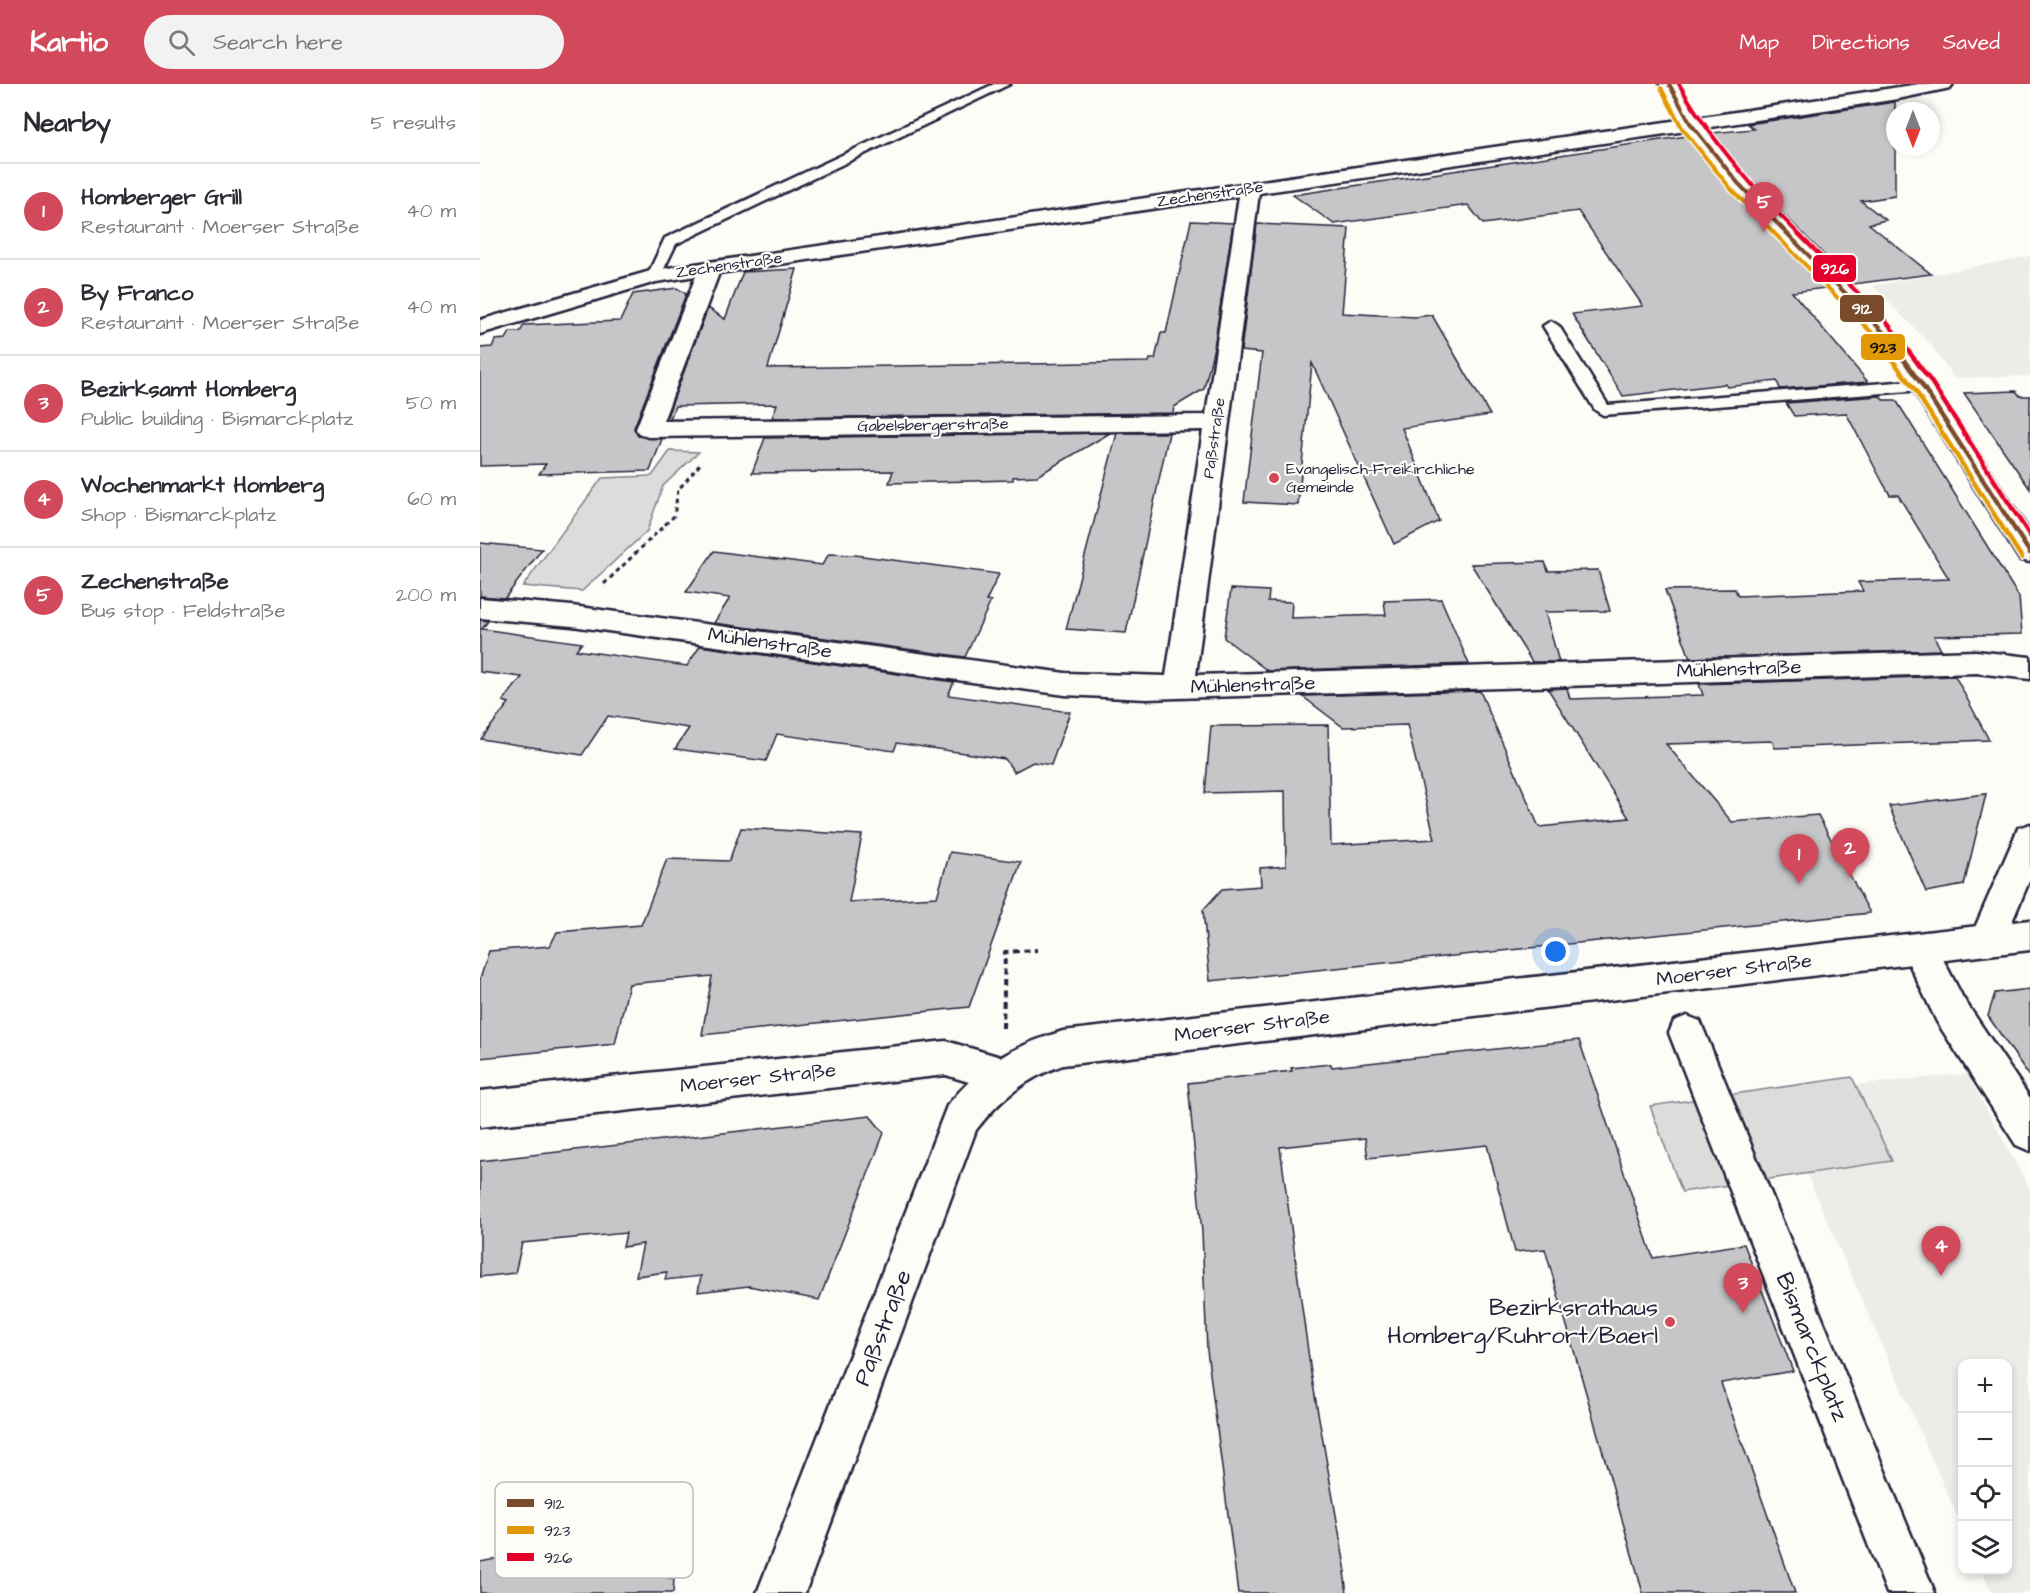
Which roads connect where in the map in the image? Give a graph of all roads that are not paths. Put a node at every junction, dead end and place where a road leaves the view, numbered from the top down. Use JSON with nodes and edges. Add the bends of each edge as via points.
{"nodes":[{"id":1,"x":1004,"y":84,"type":"edge"},
{"id":2,"x":1669,"y":84,"type":"edge"},
{"id":3,"x":1944,"y":84,"type":"edge"},
{"id":4,"x":1690,"y":123,"type":"junction"},
{"id":5,"x":1250,"y":189,"type":"junction"},
{"id":6,"x":710,"y":268,"type":"junction"},
{"id":7,"x":654,"y":276,"type":"junction"},
{"id":8,"x":1551,"y":326,"type":"dead end"},
{"id":9,"x":480,"y":327,"type":"edge"},
{"id":10,"x":1922,"y":385,"type":"junction"},
{"id":11,"x":1217,"y":422,"type":"junction"},
{"id":12,"x":2030,"y":553,"type":"edge"},
{"id":13,"x":480,"y":608,"type":"edge"},
{"id":14,"x":2030,"y":668,"type":"edge"},
{"id":15,"x":1179,"y":687,"type":"junction"},
{"id":16,"x":2030,"y":838,"type":"edge"},
{"id":17,"x":2030,"y":935,"type":"edge"},
{"id":18,"x":1988,"y":939,"type":"junction"},
{"id":19,"x":1920,"y":949,"type":"junction"},
{"id":20,"x":1687,"y":1033,"type":"dead end"},
{"id":21,"x":1001,"y":1074,"type":"junction"},
{"id":22,"x":480,"y":1109,"type":"edge"},
{"id":23,"x":2030,"y":1132,"type":"edge"},
{"id":24,"x":781,"y":1593,"type":"edge"},
{"id":25,"x":1911,"y":1593,"type":"edge"}],
"edges":[{"from":1,"to":7,"type":"lane","via":[[670,241]]},
{"from":2,"to":4,"type":"street"},
{"from":3,"to":4,"type":"street","name":"Zechenstraße"},
{"from":4,"to":5,"type":"street","name":"Zechenstraße"},
{"from":4,"to":10,"type":"street","via":[[1738,183],[1878,325]]},
{"from":5,"to":6,"type":"street","name":"Zechenstraße"},
{"from":5,"to":11,"type":"street","name":"Paßstraße"},
{"from":6,"to":7,"type":"street","name":"Zechenstraße"},
{"from":6,"to":11,"type":"street","name":"Gabelsbergerstraße","via":[[648,429]]},
{"from":7,"to":9,"type":"street","name":"Zechenstraße"},
{"from":8,"to":10,"type":"lane","via":[[1603,410]]},
{"from":10,"to":12,"type":"street"},
{"from":11,"to":15,"type":"street","name":"Paßstraße"},
{"from":13,"to":15,"type":"street","name":"Mühlenstraße","via":[[572,616],[1065,684]]},
{"from":14,"to":15,"type":"street","name":"Mühlenstraße","via":[[1976,662]]},
{"from":16,"to":18,"type":"street"},
{"from":17,"to":18,"type":"street","name":"Moerser Straße"},
{"from":18,"to":19,"type":"street","name":"Moerser Straße"},
{"from":19,"to":21,"type":"street","name":"Moerser Straße","via":[[1063,1048],[1029,1058]]},
{"from":19,"to":23,"type":"street","via":[[1950,1010]]},
{"from":20,"to":25,"type":"street","name":"Bismarckplatz"},
{"from":21,"to":22,"type":"street","name":"Moerser Straße","via":[[946,1058]]},
{"from":21,"to":24,"type":"street","name":"Paßstraße","via":[[961,1119]]}]}
